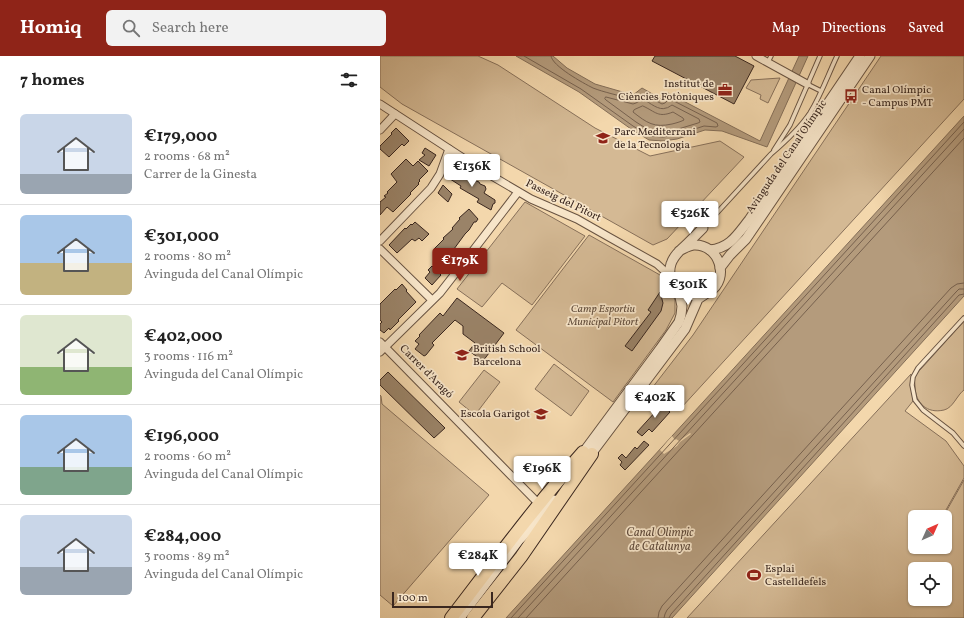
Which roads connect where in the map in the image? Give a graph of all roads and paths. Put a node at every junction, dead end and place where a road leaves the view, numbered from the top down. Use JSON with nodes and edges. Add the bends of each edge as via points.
{"nodes":[{"id":1,"x":756,"y":56,"type":"edge"},
{"id":2,"x":820,"y":56,"type":"edge"},
{"id":3,"x":837,"y":56,"type":"edge"},
{"id":4,"x":860,"y":56,"type":"edge"},
{"id":5,"x":870,"y":56,"type":"edge"},
{"id":6,"x":769,"y":59,"type":"edge"},
{"id":7,"x":805,"y":82,"type":"junction"},
{"id":8,"x":821,"y":91,"type":"junction"},
{"id":9,"x":380,"y":104,"type":"edge"},
{"id":10,"x":395,"y":114,"type":"junction"},
{"id":11,"x":380,"y":130,"type":"edge"},
{"id":12,"x":449,"y":149,"type":"junction"},
{"id":13,"x":771,"y":154,"type":"junction"},
{"id":14,"x":518,"y":192,"type":"junction"},
{"id":15,"x":703,"y":228,"type":"junction"},
{"id":16,"x":380,"y":241,"type":"edge"},
{"id":17,"x":707,"y":248,"type":"junction"},
{"id":18,"x":380,"y":249,"type":"edge"},
{"id":19,"x":679,"y":251,"type":"junction"},
{"id":20,"x":672,"y":260,"type":"junction"},
{"id":21,"x":657,"y":264,"type":"junction"},
{"id":22,"x":720,"y":268,"type":"junction"},
{"id":23,"x":671,"y":277,"type":"junction"},
{"id":24,"x":678,"y":288,"type":"junction"},
{"id":25,"x":704,"y":295,"type":"junction"},
{"id":26,"x":432,"y":300,"type":"junction"},
{"id":27,"x":964,"y":318,"type":"edge"},
{"id":28,"x":382,"y":347,"type":"edge"},
{"id":29,"x":964,"y":446,"type":"edge"},
{"id":30,"x":587,"y":453,"type":"junction"},
{"id":31,"x":540,"y":504,"type":"junction"},
{"id":32,"x":451,"y":618,"type":"edge"},
{"id":33,"x":460,"y":618,"type":"edge"},
{"id":34,"x":473,"y":618,"type":"edge"}],
"edges":[{"from":1,"to":6,"type":"street"},
{"from":2,"to":7,"type":"lane"},
{"from":3,"to":8,"type":"lane"},
{"from":4,"to":17,"type":"street","name":"Avinguda del Canal Olímpic","via":[[736,238],[724,247]]},
{"from":5,"to":22,"type":"street","name":"Avinguda del Canal Olímpic","via":[[746,238]]},
{"from":6,"to":7,"type":"street"},
{"from":7,"to":8,"type":"lane"},
{"from":7,"to":13,"type":"lane","via":[[790,125]]},
{"from":8,"to":13,"type":"lane","via":[[802,122]]},
{"from":9,"to":10,"type":"street","name":"Passeig del Pitort"},
{"from":10,"to":11,"type":"street"},
{"from":10,"to":12,"type":"street","name":"Passeig del Pitort"},
{"from":12,"to":14,"type":"street","name":"Passeig del Pitort"},
{"from":12,"to":16,"type":"street","via":[[440,174],[431,188]]},
{"from":13,"to":15,"type":"lane"},
{"from":14,"to":21,"type":"street","name":"Passeig del Pitort","via":[[577,220]]},
{"from":14,"to":26,"type":"street"},
{"from":15,"to":17,"type":"street","via":[[699,239]]},
{"from":15,"to":19,"type":"street"},
{"from":17,"to":19,"type":"street","via":[[694,245]]},
{"from":17,"to":22,"type":"street","via":[[718,260]]},
{"from":18,"to":26,"type":"street"},
{"from":19,"to":20,"type":"street"},
{"from":20,"to":21,"type":"street"},
{"from":20,"to":23,"type":"street"},
{"from":21,"to":23,"type":"street","name":"Passeig del Pitort"},
{"from":22,"to":25,"type":"street","via":[[719,279],[712,290]]},
{"from":23,"to":24,"type":"street"},
{"from":24,"to":25,"type":"street","via":[[690,296]]},
{"from":24,"to":30,"type":"street","via":[[682,306],[679,322]]},
{"from":25,"to":30,"type":"street","via":[[698,299],[685,329]]},
{"from":26,"to":28,"type":"street"},
{"from":27,"to":29,"type":"lane","via":[[918,368],[912,385],[915,400],[923,410]]},
{"from":28,"to":31,"type":"street","name":"Carrer d'Aragó"},
{"from":30,"to":31,"type":"highway","via":[[564,474]]},
{"from":30,"to":33,"type":"street","via":[[545,512],[512,548]]},
{"from":30,"to":34,"type":"highway","via":[[521,557]]},
{"from":31,"to":32,"type":"highway"}]}
